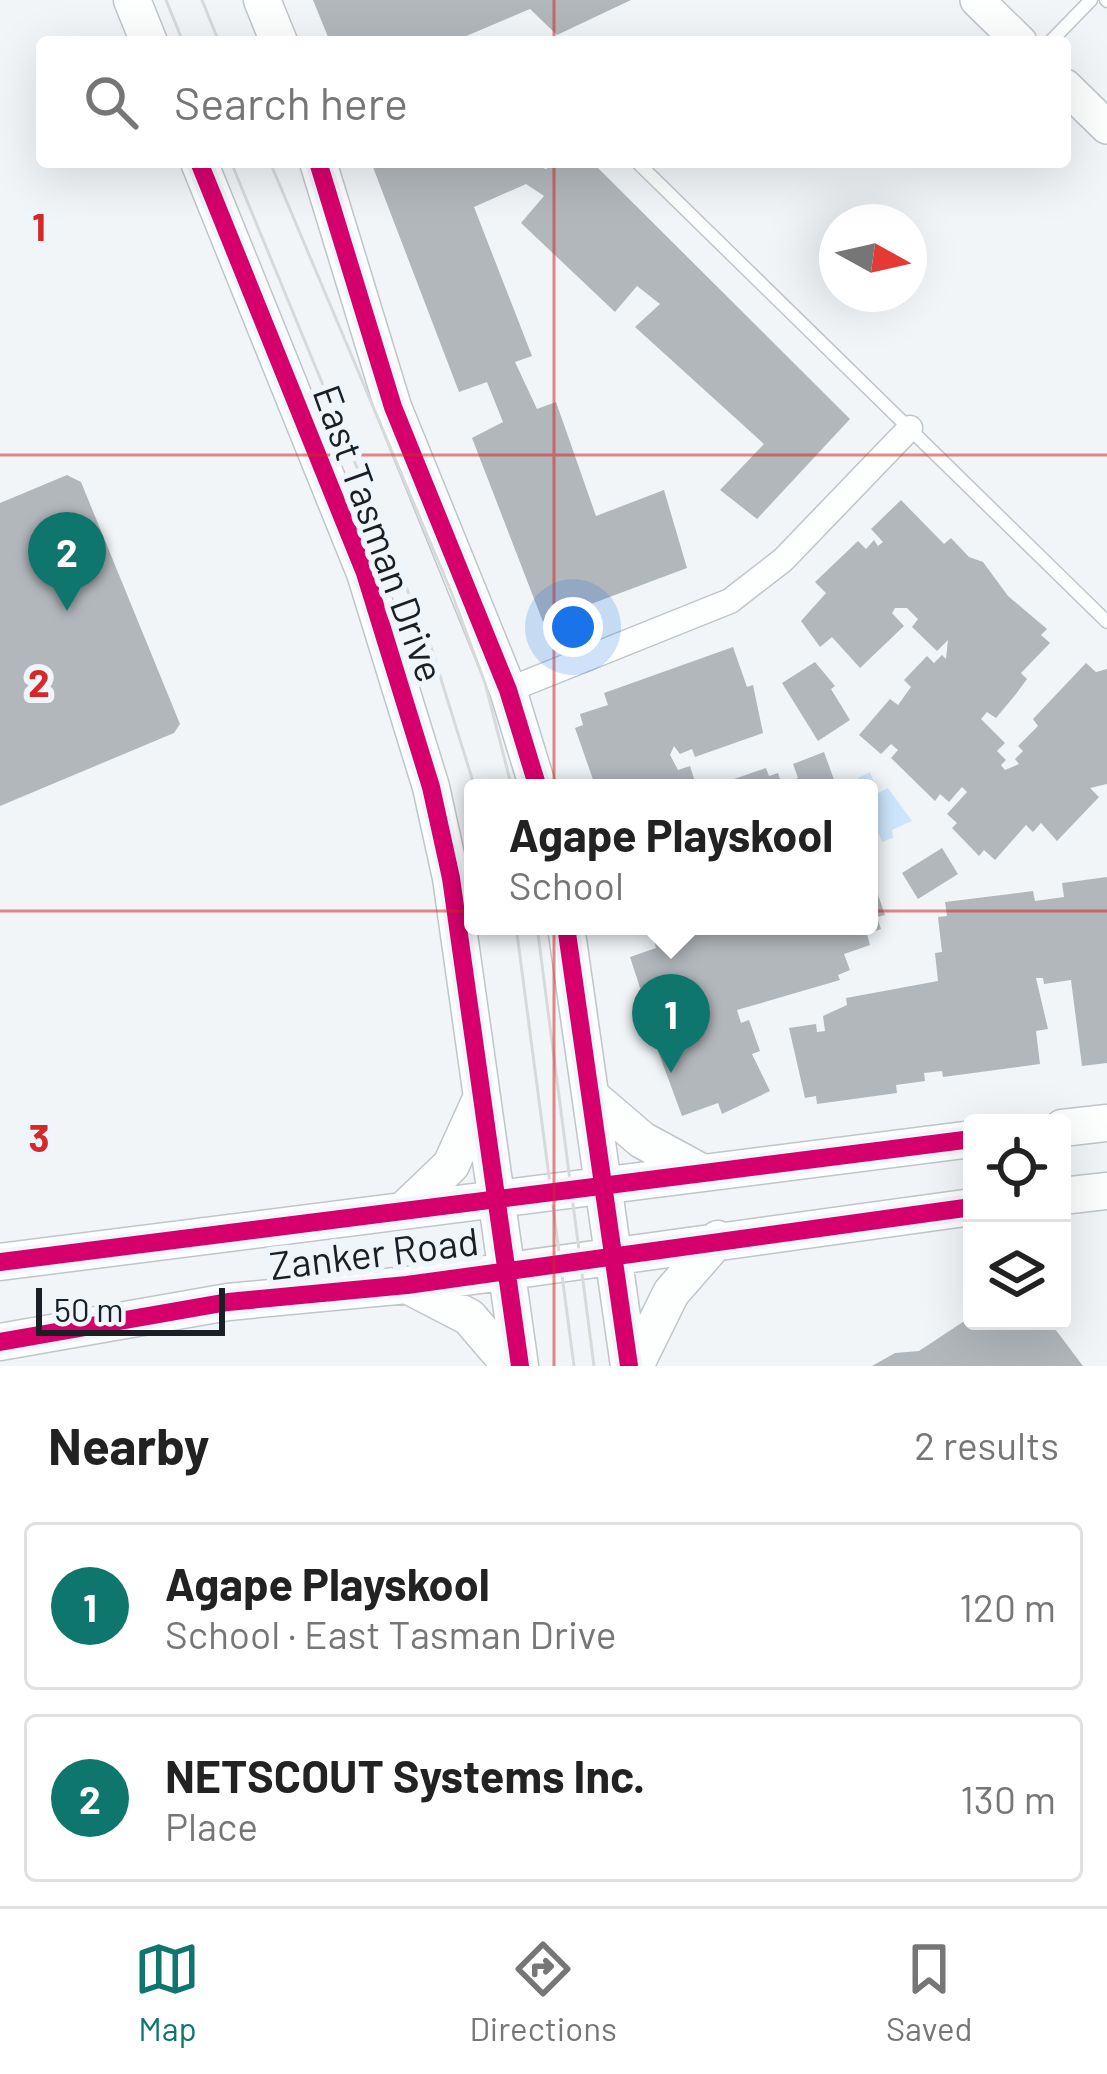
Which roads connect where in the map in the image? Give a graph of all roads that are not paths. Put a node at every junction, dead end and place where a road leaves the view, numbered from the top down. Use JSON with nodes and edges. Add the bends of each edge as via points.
{"nodes":[{"id":1,"x":132,"y":0,"type":"edge"},
{"id":2,"x":262,"y":0,"type":"edge"},
{"id":3,"x":977,"y":0,"type":"edge"},
{"id":4,"x":1091,"y":0,"type":"edge"},
{"id":5,"x":147,"y":36,"type":"edge"},
{"id":6,"x":277,"y":36,"type":"edge"},
{"id":7,"x":1014,"y":36,"type":"edge"},
{"id":8,"x":1056,"y":36,"type":"edge"},
{"id":9,"x":1071,"y":92,"type":"edge"},
{"id":10,"x":1107,"y":127,"type":"edge"},
{"id":11,"x":201,"y":168,"type":"edge"},
{"id":12,"x":320,"y":168,"type":"edge"},
{"id":13,"x":643,"y":168,"type":"edge"},
{"id":14,"x":910,"y":428,"type":"junction"},
{"id":15,"x":1107,"y":622,"type":"edge"},
{"id":16,"x":508,"y":690,"type":"junction"},
{"id":17,"x":535,"y":779,"type":"edge"},
{"id":18,"x":567,"y":935,"type":"edge"},
{"id":19,"x":482,"y":1096,"type":"junction"},
{"id":20,"x":593,"y":1098,"type":"junction"},
{"id":21,"x":1107,"y":1123,"type":"edge"},
{"id":22,"x":1071,"y":1127,"type":"edge"},
{"id":23,"x":963,"y":1140,"type":"edge"},
{"id":24,"x":701,"y":1172,"type":"junction"},
{"id":25,"x":602,"y":1184,"type":"junction"},
{"id":26,"x":1107,"y":1191,"type":"edge"},
{"id":27,"x":1071,"y":1195,"type":"edge"},
{"id":28,"x":497,"y":1197,"type":"junction"},
{"id":29,"x":405,"y":1209,"type":"junction"},
{"id":30,"x":963,"y":1209,"type":"edge"},
{"id":31,"x":718,"y":1239,"type":"junction"},
{"id":32,"x":611,"y":1254,"type":"junction"},
{"id":33,"x":0,"y":1262,"type":"edge"},
{"id":34,"x":508,"y":1269,"type":"junction"},
{"id":35,"x":407,"y":1285,"type":"junction"},
{"id":36,"x":0,"y":1342,"type":"edge"},
{"id":37,"x":511,"y":1366,"type":"edge"},
{"id":38,"x":520,"y":1366,"type":"edge"},
{"id":39,"x":632,"y":1366,"type":"edge"}],
"edges":[{"from":1,"to":5,"type":"main road"},
{"from":2,"to":6,"type":"main road"},
{"from":3,"to":7,"type":"main road"},
{"from":4,"to":8,"type":"lane"},
{"from":9,"to":10,"type":"main road"},
{"from":11,"to":19,"type":"main road","name":"East Tasman Drive","via":[[390,642],[451,878]]},
{"from":12,"to":16,"type":"main road","name":"East Tasman Drive","via":[[393,407]]},
{"from":13,"to":14,"type":"lane"},
{"from":14,"to":15,"type":"lane"},
{"from":14,"to":16,"type":"street","via":[[783,560],[730,601]]},
{"from":16,"to":17,"type":"main road","name":"East Tasman Drive"},
{"from":18,"to":20,"type":"main road"},
{"from":19,"to":28,"type":"main road","name":"East Tasman Drive"},
{"from":19,"to":29,"type":"main road","via":[[452,1165]]},
{"from":20,"to":24,"type":"main road","via":[[642,1140]]},
{"from":20,"to":25,"type":"main road"},
{"from":21,"to":22,"type":"main road"},
{"from":23,"to":24,"type":"main road","name":"Zanker Road"},
{"from":24,"to":25,"type":"main road","name":"Zanker Road"},
{"from":25,"to":28,"type":"main road","name":"Zanker Road"},
{"from":25,"to":32,"type":"main road"},
{"from":26,"to":27,"type":"main road"},
{"from":28,"to":29,"type":"main road","name":"Zanker Road"},
{"from":28,"to":34,"type":"main road","name":"East Tasman Drive"},
{"from":29,"to":33,"type":"main road","name":"Zanker Road"},
{"from":30,"to":31,"type":"main road","name":"Zanker Road"},
{"from":31,"to":32,"type":"main road","name":"Zanker Road"},
{"from":31,"to":39,"type":"main road","via":[[671,1293]]},
{"from":32,"to":34,"type":"main road","name":"Zanker Road"},
{"from":32,"to":39,"type":"main road"},
{"from":34,"to":35,"type":"main road","name":"Zanker Road"},
{"from":34,"to":38,"type":"main road","name":"East Tasman Drive"},
{"from":35,"to":36,"type":"main road","name":"Zanker Road","via":[[228,1302]]},
{"from":35,"to":37,"type":"main road","via":[[469,1317]]}]}
